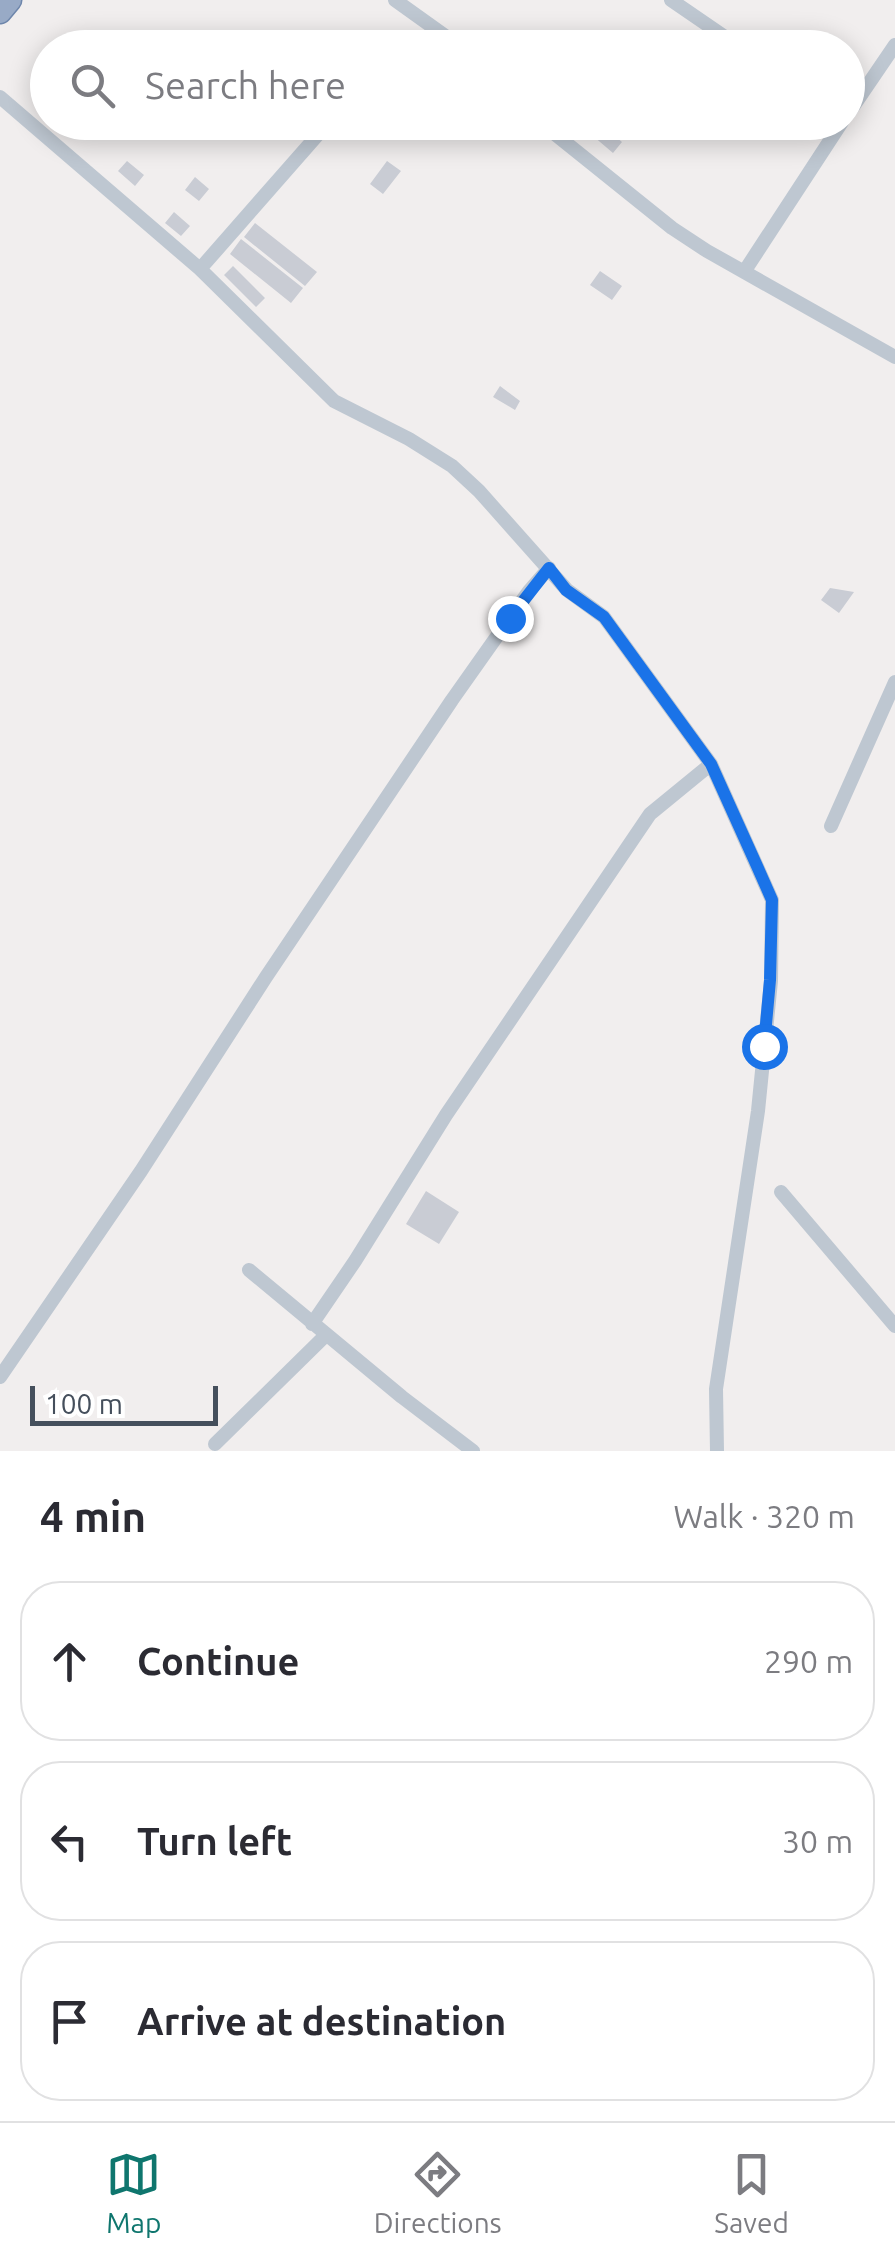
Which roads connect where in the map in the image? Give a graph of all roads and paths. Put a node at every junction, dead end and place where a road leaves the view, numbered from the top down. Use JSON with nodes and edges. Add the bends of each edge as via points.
{"nodes":[{"id":1,"x":10,"y":0,"type":"edge"},
{"id":2,"x":395,"y":0,"type":"edge"},
{"id":3,"x":681,"y":3,"type":"edge"},
{"id":4,"x":0,"y":12,"type":"edge"},
{"id":5,"x":437,"y":30,"type":"edge"},
{"id":6,"x":717,"y":30,"type":"edge"},
{"id":7,"x":895,"y":44,"type":"edge"},
{"id":8,"x":865,"y":89,"type":"edge"},
{"id":9,"x":0,"y":98,"type":"edge"},
{"id":10,"x":30,"y":124,"type":"edge"},
{"id":11,"x":49,"y":140,"type":"edge"},
{"id":12,"x":312,"y":140,"type":"edge"},
{"id":13,"x":562,"y":140,"type":"edge"},
{"id":14,"x":830,"y":140,"type":"edge"},
{"id":15,"x":200,"y":269,"type":"junction"},
{"id":16,"x":744,"y":272,"type":"junction"},
{"id":17,"x":895,"y":356,"type":"edge"},
{"id":18,"x":549,"y":568,"type":"junction"},
{"id":19,"x":895,"y":682,"type":"edge"},
{"id":20,"x":711,"y":764,"type":"junction"},
{"id":21,"x":831,"y":826,"type":"dead end"},
{"id":22,"x":782,"y":1192,"type":"dead end"},
{"id":23,"x":249,"y":1270,"type":"dead end"},
{"id":24,"x":312,"y":1324,"type":"junction"},
{"id":25,"x":895,"y":1326,"type":"edge"},
{"id":26,"x":326,"y":1335,"type":"junction"},
{"id":27,"x":0,"y":1378,"type":"edge"},
{"id":28,"x":215,"y":1444,"type":"dead end"},
{"id":29,"x":473,"y":1451,"type":"edge"},
{"id":30,"x":716,"y":1451,"type":"edge"}],
"edges":[{"from":1,"to":4,"type":"highway"},
{"from":2,"to":5,"type":"street"},
{"from":3,"to":6,"type":"street"},
{"from":7,"to":8,"type":"street"},
{"from":9,"to":10,"type":"street"},
{"from":11,"to":15,"type":"street"},
{"from":12,"to":15,"type":"street"},
{"from":13,"to":16,"type":"street","via":[[672,228]]},
{"from":14,"to":16,"type":"street"},
{"from":15,"to":18,"type":"street","via":[[334,401],[452,466]]},
{"from":16,"to":17,"type":"street"},
{"from":18,"to":20,"type":"street","via":[[566,590],[604,617]]},
{"from":18,"to":27,"type":"street","via":[[421,746]]},
{"from":19,"to":21,"type":"street"},
{"from":20,"to":24,"type":"street","via":[[650,814]]},
{"from":20,"to":30,"type":"street","via":[[772,900],[758,1112],[716,1389]]},
{"from":22,"to":25,"type":"street"},
{"from":23,"to":24,"type":"street"},
{"from":24,"to":26,"type":"street"},
{"from":26,"to":28,"type":"street"},
{"from":26,"to":29,"type":"street"}]}
